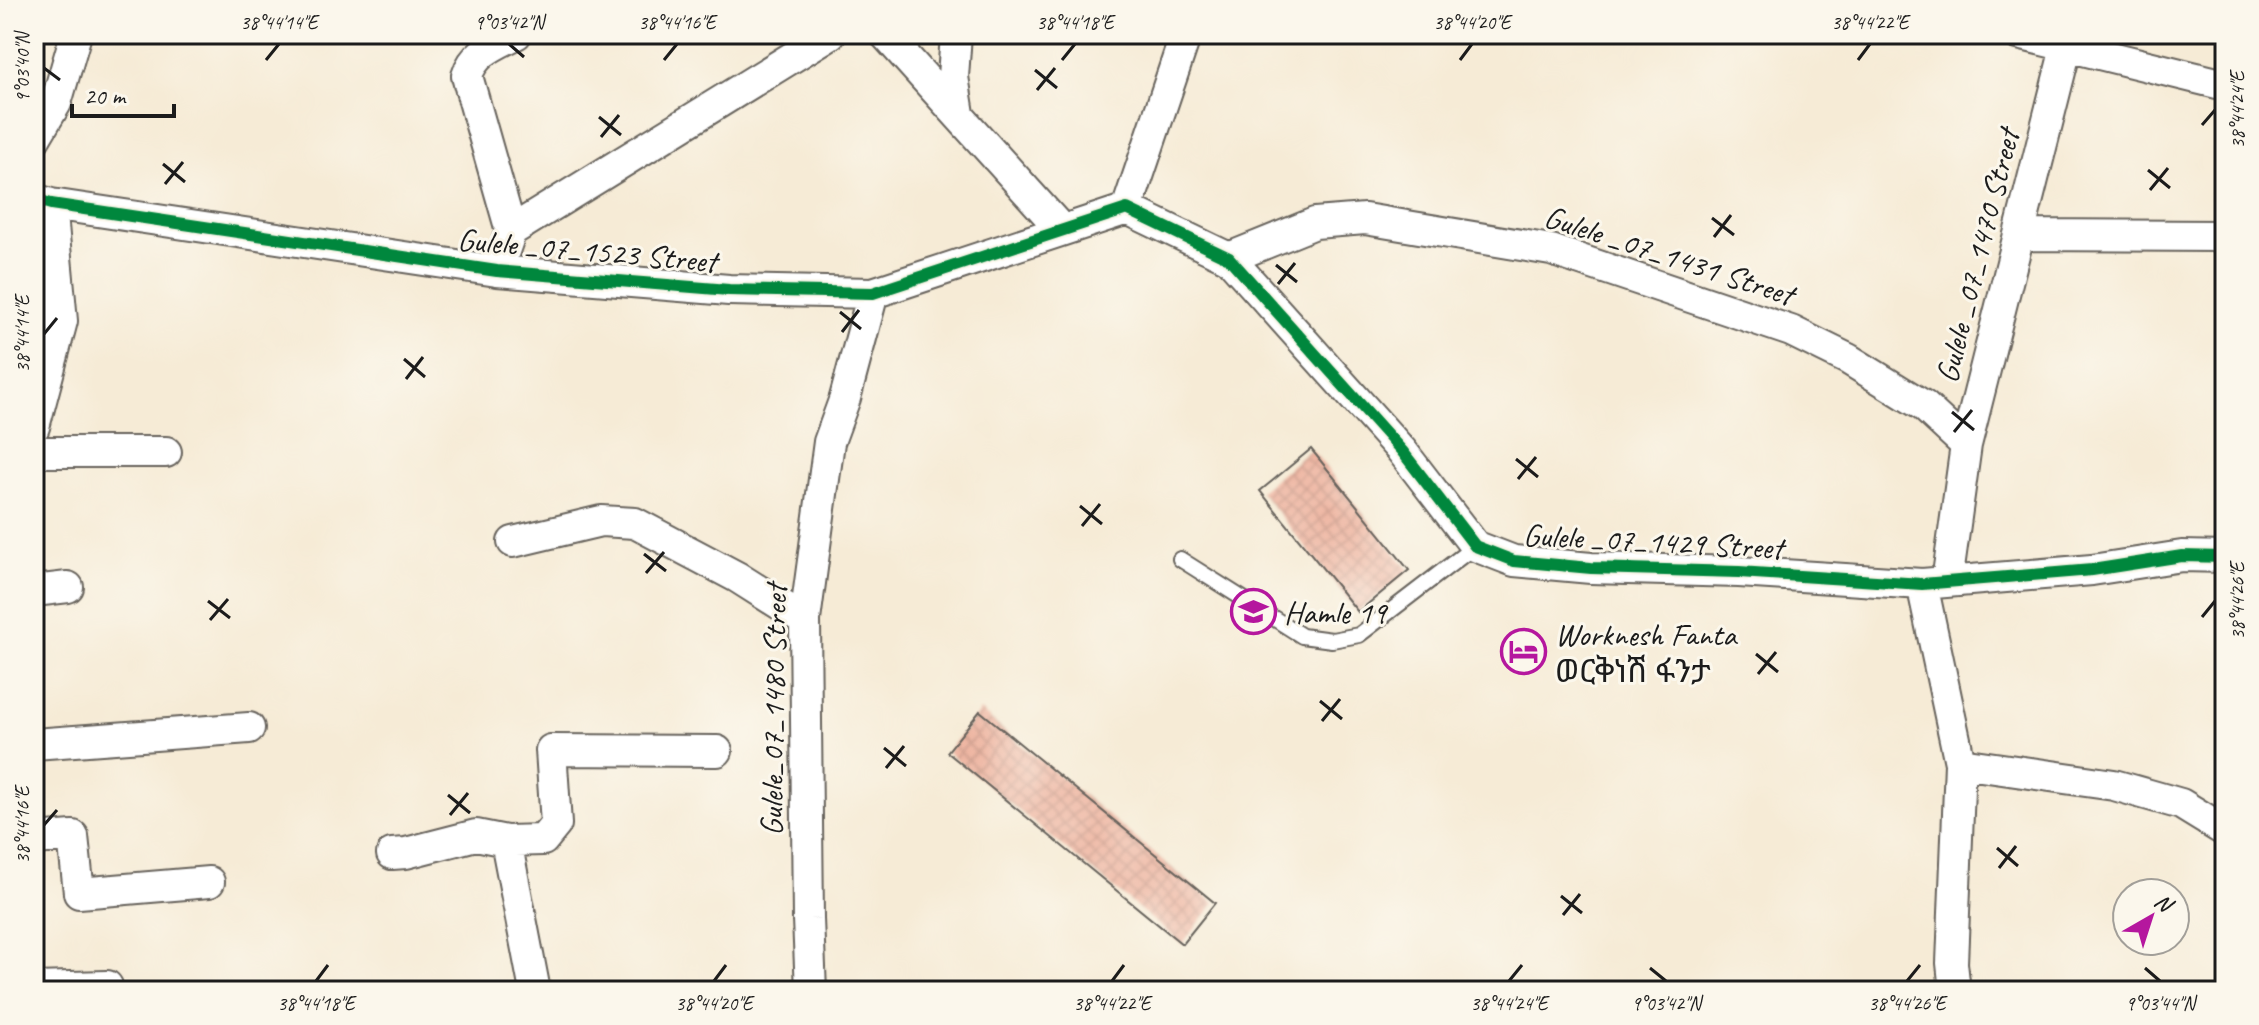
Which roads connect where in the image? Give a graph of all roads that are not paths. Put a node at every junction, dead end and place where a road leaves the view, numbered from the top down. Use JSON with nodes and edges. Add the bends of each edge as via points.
{"nodes":[{"id":1,"x":76,"y":34,"type":"edge"},
{"id":2,"x":516,"y":34,"type":"edge"},
{"id":3,"x":830,"y":34,"type":"edge"},
{"id":4,"x":885,"y":34,"type":"edge"},
{"id":5,"x":956,"y":34,"type":"edge"},
{"id":6,"x":1186,"y":34,"type":"edge"},
{"id":7,"x":2026,"y":35,"type":"edge"},
{"id":8,"x":2067,"y":44,"type":"junction"},
{"id":9,"x":2225,"y":85,"type":"edge"},
{"id":10,"x":959,"y":114,"type":"junction"},
{"id":11,"x":34,"y":140,"type":"edge"},
{"id":12,"x":42,"y":201,"type":"edge"},
{"id":13,"x":1127,"y":209,"type":"junction"},
{"id":14,"x":1061,"y":229,"type":"junction"},
{"id":15,"x":511,"y":231,"type":"junction"},
{"id":16,"x":2019,"y":235,"type":"junction"},
{"id":17,"x":2225,"y":236,"type":"edge"},
{"id":18,"x":1229,"y":258,"type":"junction"},
{"id":19,"x":497,"y":271,"type":"junction"},
{"id":20,"x":873,"y":293,"type":"junction"},
{"id":21,"x":34,"y":427,"type":"edge"},
{"id":22,"x":1966,"y":445,"type":"junction"},
{"id":23,"x":34,"y":452,"type":"edge"},
{"id":24,"x":166,"y":452,"type":"dead end"},
{"id":25,"x":513,"y":542,"type":"dead end"},
{"id":26,"x":1475,"y":546,"type":"junction"},
{"id":27,"x":2225,"y":557,"type":"edge"},
{"id":28,"x":1180,"y":559,"type":"dead end"},
{"id":29,"x":1935,"y":583,"type":"junction"},
{"id":30,"x":68,"y":587,"type":"dead end"},
{"id":31,"x":34,"y":591,"type":"edge"},
{"id":32,"x":805,"y":620,"type":"junction"},
{"id":33,"x":249,"y":728,"type":"dead end"},
{"id":34,"x":34,"y":744,"type":"edge"},
{"id":35,"x":717,"y":751,"type":"dead end"},
{"id":36,"x":1960,"y":763,"type":"junction"},
{"id":37,"x":2225,"y":831,"type":"edge"},
{"id":38,"x":34,"y":839,"type":"edge"},
{"id":39,"x":506,"y":841,"type":"junction"},
{"id":40,"x":392,"y":854,"type":"dead end"},
{"id":41,"x":209,"y":882,"type":"dead end"},
{"id":42,"x":107,"y":986,"type":"dead end"},
{"id":43,"x":34,"y":988,"type":"edge"},
{"id":44,"x":535,"y":991,"type":"edge"},
{"id":45,"x":811,"y":991,"type":"edge"},
{"id":46,"x":1955,"y":991,"type":"edge"}],
"edges":[{"from":1,"to":11,"type":"street","via":[[56,103]]},
{"from":2,"to":15,"type":"street","via":[[483,51],[467,76]]},
{"from":3,"to":15,"type":"street"},
{"from":4,"to":10,"type":"street"},
{"from":5,"to":10,"type":"street","via":[[953,77]]},
{"from":6,"to":13,"type":"street"},
{"from":7,"to":8,"type":"street"},
{"from":8,"to":9,"type":"street"},
{"from":8,"to":16,"type":"street","name":"Gulele _07_1470 Street"},
{"from":10,"to":14,"type":"street"},
{"from":12,"to":19,"type":"street","name":"Gulele _07_1523 Street"},
{"from":12,"to":21,"type":"street","via":[[62,321]]},
{"from":13,"to":14,"type":"street","name":"Gulele _07_1523 Street"},
{"from":13,"to":18,"type":"street"},
{"from":14,"to":20,"type":"street","name":"Gulele _07_1523 Street"},
{"from":15,"to":19,"type":"street"},
{"from":16,"to":17,"type":"street"},
{"from":16,"to":22,"type":"street","name":"Gulele _07_1470 Street"},
{"from":18,"to":22,"type":"street","name":"Gulele _07_1431 Street","via":[[1315,223],[1365,219],[1551,250],[1791,331],[1924,406]]},
{"from":18,"to":26,"type":"street","name":"Gulele _07_1429 Street","via":[[1402,451]]},
{"from":19,"to":20,"type":"street","name":"Gulele _07_1523 Street","via":[[729,290]]},
{"from":20,"to":32,"type":"street","name":"Gulele_07_1480 Street","via":[[829,442]]},
{"from":22,"to":29,"type":"street","name":"Gulele _07_1470 Street"},
{"from":23,"to":24,"type":"street"},
{"from":25,"to":32,"type":"street","via":[[601,521],[635,523]]},
{"from":26,"to":28,"type":"lane","via":[[1359,635],[1332,640],[1302,636]]},
{"from":26,"to":29,"type":"street","name":"Gulele _07_1429 Street","via":[[1514,561],[1591,568]]},
{"from":27,"to":29,"type":"street","name":"Gulele _07_1429 Street","via":[[2182,556],[2092,570]]},
{"from":29,"to":36,"type":"street","name":"Gulele _07_1470 Street"},
{"from":30,"to":31,"type":"street"},
{"from":32,"to":45,"type":"street","name":"Gulele_07_1480 Street"},
{"from":33,"to":34,"type":"street"},
{"from":35,"to":39,"type":"street","via":[[551,750],[556,824],[543,840]]},
{"from":36,"to":37,"type":"street","via":[[2114,785],[2181,804]]},
{"from":36,"to":46,"type":"street","name":"Gulele _07_1470 Street"},
{"from":38,"to":41,"type":"street","via":[[73,836],[79,893]]},
{"from":39,"to":40,"type":"street","via":[[476,835]]},
{"from":39,"to":44,"type":"street"},
{"from":42,"to":43,"type":"street"}]}
